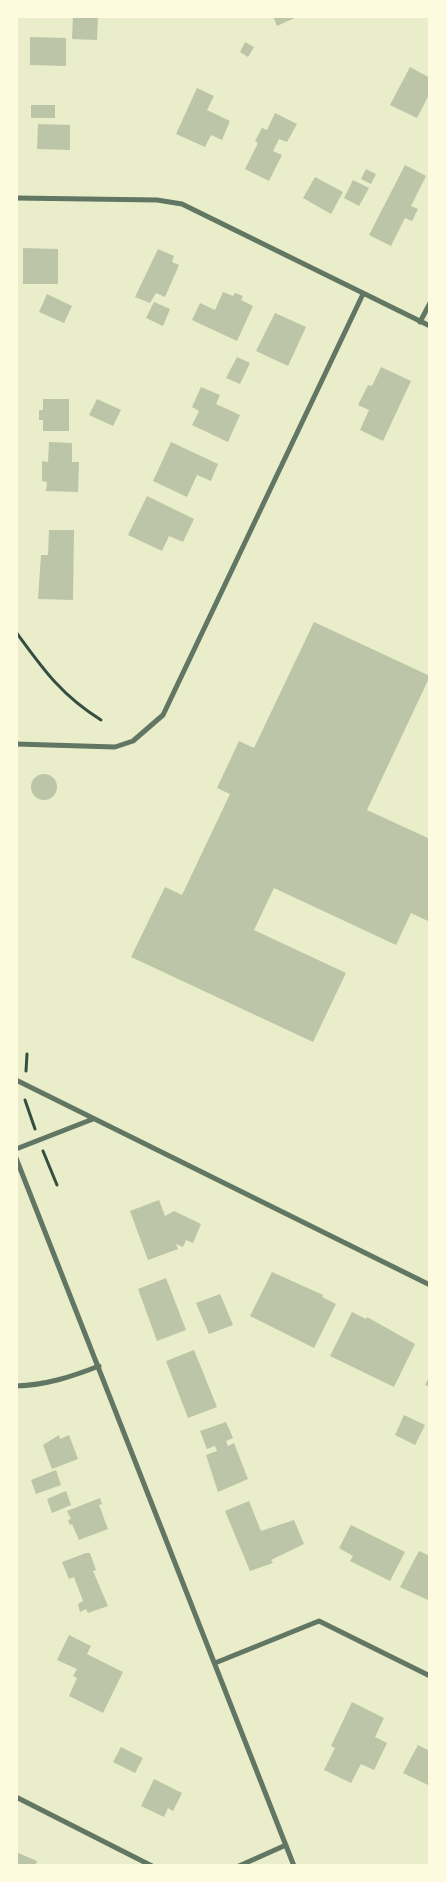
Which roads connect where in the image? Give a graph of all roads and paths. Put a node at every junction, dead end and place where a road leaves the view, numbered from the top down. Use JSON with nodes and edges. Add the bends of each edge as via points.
{"nodes":[{"id":1,"x":16,"y":198,"type":"edge"},
{"id":2,"x":364,"y":294,"type":"junction"},
{"id":3,"x":430,"y":303,"type":"edge"},
{"id":4,"x":420,"y":322,"type":"junction"},
{"id":5,"x":430,"y":326,"type":"edge"},
{"id":6,"x":16,"y":632,"type":"edge"},
{"id":7,"x":101,"y":720,"type":"dead end"},
{"id":8,"x":16,"y":744,"type":"edge"},
{"id":9,"x":27,"y":1054,"type":"dead end"},
{"id":10,"x":16,"y":1080,"type":"edge"},
{"id":11,"x":26,"y":1085,"type":"junction"},
{"id":12,"x":93,"y":1119,"type":"junction"},
{"id":13,"x":39,"y":1140,"type":"junction"},
{"id":14,"x":16,"y":1149,"type":"edge"},
{"id":15,"x":16,"y":1158,"type":"edge"},
{"id":16,"x":57,"y":1185,"type":"dead end"},
{"id":17,"x":430,"y":1285,"type":"edge"},
{"id":18,"x":98,"y":1366,"type":"junction"},
{"id":19,"x":16,"y":1386,"type":"edge"},
{"id":20,"x":215,"y":1663,"type":"junction"},
{"id":21,"x":430,"y":1676,"type":"edge"},
{"id":22,"x":16,"y":1797,"type":"edge"},
{"id":23,"x":286,"y":1845,"type":"junction"},
{"id":24,"x":152,"y":1866,"type":"edge"},
{"id":25,"x":239,"y":1866,"type":"edge"},
{"id":26,"x":294,"y":1866,"type":"edge"}],
"edges":[{"from":1,"to":2,"type":"street","via":[[158,200],[182,204]]},
{"from":2,"to":4,"type":"street"},
{"from":2,"to":8,"type":"street","via":[[163,715],[133,741],[114,747]]},
{"from":3,"to":4,"type":"street"},
{"from":4,"to":5,"type":"street"},
{"from":6,"to":7,"type":"path","via":[[55,684]]},
{"from":9,"to":11,"type":"path"},
{"from":10,"to":11,"type":"street"},
{"from":11,"to":12,"type":"street"},
{"from":11,"to":13,"type":"path","via":[[25,1104]]},
{"from":12,"to":13,"type":"street"},
{"from":12,"to":17,"type":"street"},
{"from":13,"to":14,"type":"street"},
{"from":13,"to":16,"type":"path"},
{"from":15,"to":18,"type":"street"},
{"from":18,"to":19,"type":"street","via":[[65,1379]]},
{"from":18,"to":20,"type":"street"},
{"from":20,"to":21,"type":"street","via":[[319,1621]]},
{"from":20,"to":23,"type":"street"},
{"from":22,"to":24,"type":"street"},
{"from":23,"to":25,"type":"street"},
{"from":23,"to":26,"type":"street"}]}
